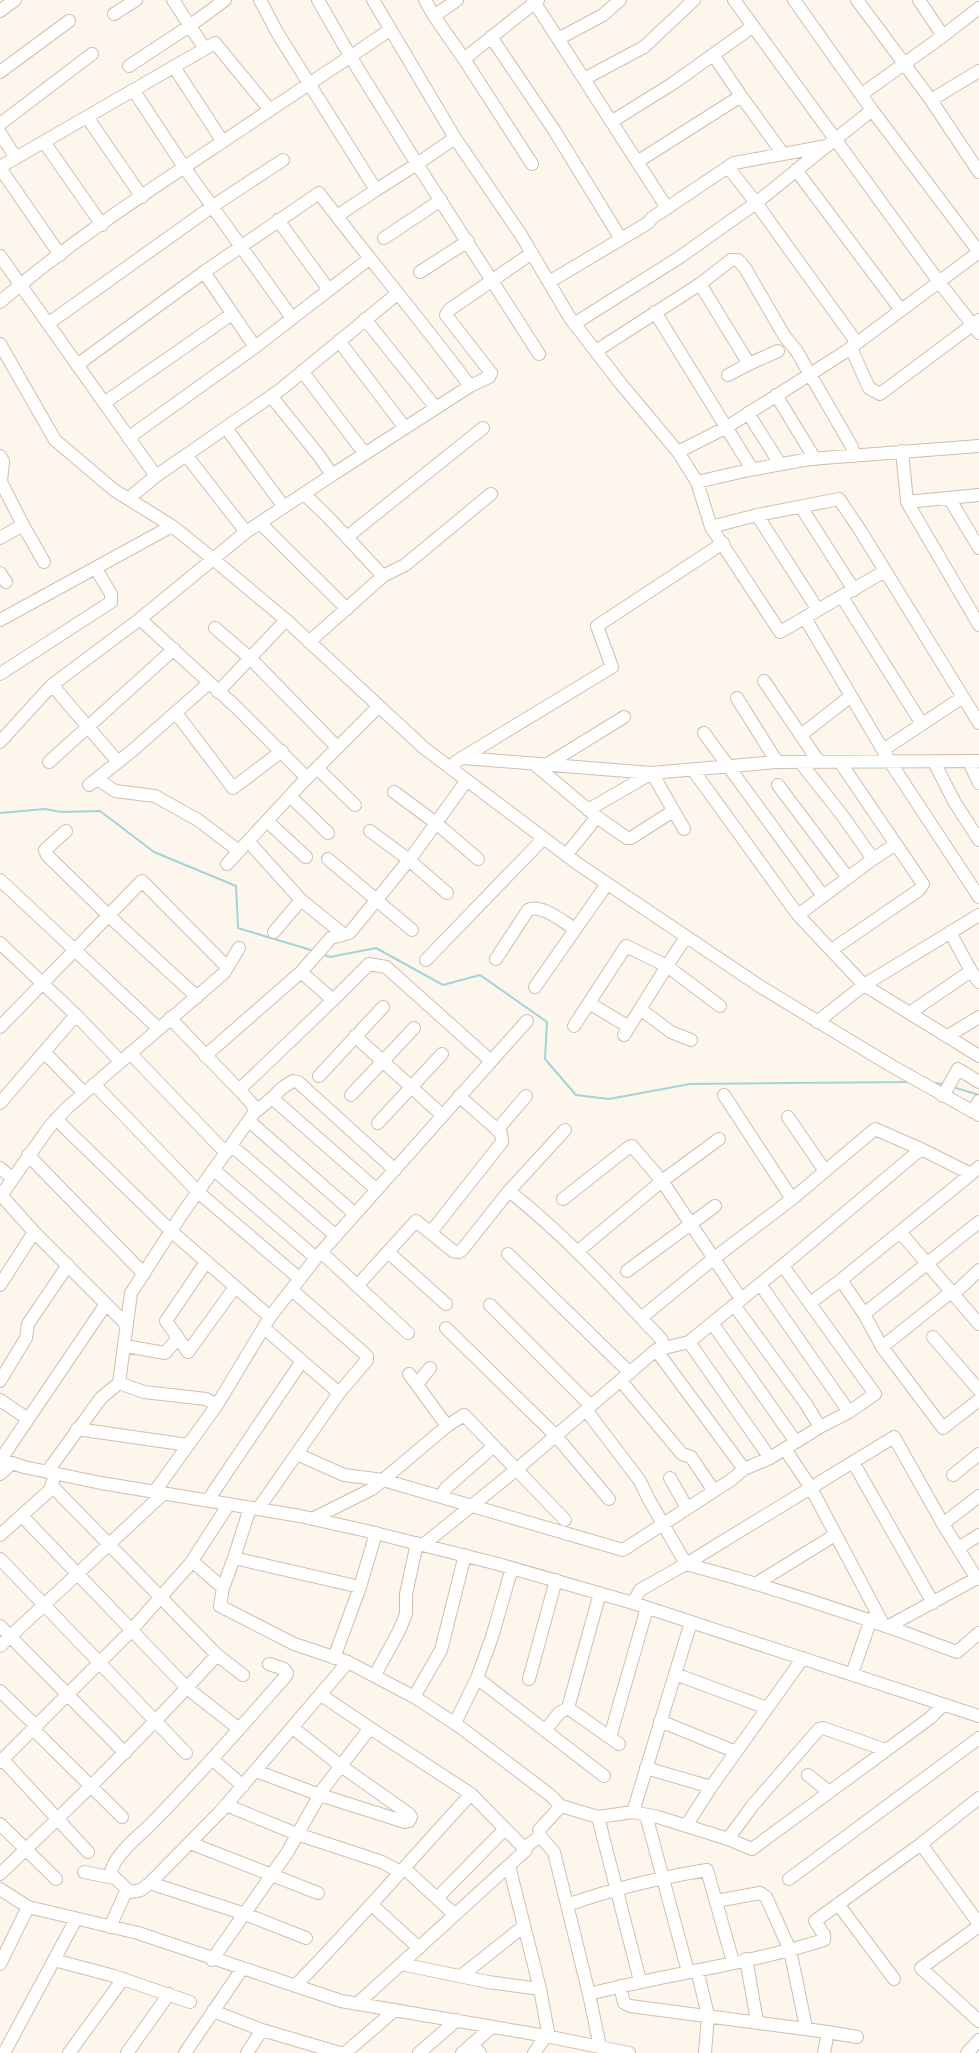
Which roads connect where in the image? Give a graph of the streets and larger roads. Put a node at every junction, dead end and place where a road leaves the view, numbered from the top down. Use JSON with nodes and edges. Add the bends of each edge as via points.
{"nodes":[{"id":1,"x":15,"y":0,"type":"edge"},
{"id":2,"x":136,"y":0,"type":"edge"},
{"id":3,"x":173,"y":0,"type":"edge"},
{"id":4,"x":225,"y":0,"type":"edge"},
{"id":5,"x":260,"y":0,"type":"edge"},
{"id":6,"x":318,"y":0,"type":"edge"},
{"id":7,"x":373,"y":0,"type":"edge"},
{"id":8,"x":425,"y":0,"type":"edge"},
{"id":9,"x":457,"y":0,"type":"edge"},
{"id":10,"x":620,"y":0,"type":"edge"},
{"id":11,"x":694,"y":0,"type":"edge"},
{"id":12,"x":734,"y":0,"type":"edge"},
{"id":13,"x":794,"y":0,"type":"edge"},
{"id":14,"x":857,"y":0,"type":"edge"},
{"id":15,"x":919,"y":0,"type":"edge"},
{"id":16,"x":535,"y":1,"type":"edge"},
{"id":17,"x":979,"y":8,"type":"edge"},
{"id":18,"x":0,"y":11,"type":"edge"},
{"id":19,"x":114,"y":14,"type":"dead end"},
{"id":20,"x":434,"y":16,"type":"junction"},
{"id":21,"x":69,"y":21,"type":"dead end"},
{"id":22,"x":191,"y":25,"type":"junction"},
{"id":23,"x":752,"y":27,"type":"junction"},
{"id":24,"x":390,"y":30,"type":"junction"},
{"id":25,"x":943,"y":36,"type":"junction"},
{"id":26,"x":491,"y":38,"type":"junction"},
{"id":27,"x":558,"y":39,"type":"junction"},
{"id":28,"x":205,"y":49,"type":"junction"},
{"id":29,"x":92,"y":54,"type":"dead end"},
{"id":30,"x":350,"y":56,"type":"junction"},
{"id":31,"x":714,"y":56,"type":"junction"},
{"id":32,"x":464,"y":59,"type":"junction"},
{"id":33,"x":904,"y":64,"type":"junction"},
{"id":34,"x":129,"y":66,"type":"dead end"},
{"id":35,"x":174,"y":67,"type":"junction"},
{"id":36,"x":979,"y":71,"type":"edge"},
{"id":37,"x":0,"y":72,"type":"edge"},
{"id":38,"x":584,"y":79,"type":"junction"},
{"id":39,"x":310,"y":82,"type":"junction"},
{"id":40,"x":134,"y":91,"type":"junction"},
{"id":41,"x":861,"y":94,"type":"junction"},
{"id":42,"x":741,"y":96,"type":"junction"},
{"id":43,"x":930,"y":100,"type":"junction"},
{"id":44,"x":270,"y":110,"type":"junction"},
{"id":45,"x":872,"y":110,"type":"junction"},
{"id":46,"x":87,"y":117,"type":"junction"},
{"id":47,"x":611,"y":122,"type":"junction"},
{"id":48,"x":0,"y":124,"type":"edge"},
{"id":49,"x":0,"y":133,"type":"edge"},
{"id":50,"x":455,"y":138,"type":"junction"},
{"id":51,"x":44,"y":142,"type":"junction"},
{"id":52,"x":223,"y":142,"type":"junction"},
{"id":53,"x":831,"y":143,"type":"junction"},
{"id":54,"x":783,"y":154,"type":"junction"},
{"id":55,"x":16,"y":158,"type":"junction"},
{"id":56,"x":283,"y":160,"type":"dead end"},
{"id":57,"x":637,"y":162,"type":"junction"},
{"id":58,"x":417,"y":164,"type":"junction"},
{"id":59,"x":532,"y":164,"type":"dead end"},
{"id":60,"x":184,"y":167,"type":"junction"},
{"id":61,"x":728,"y":167,"type":"junction"},
{"id":62,"x":0,"y":168,"type":"edge"},
{"id":63,"x":796,"y":170,"type":"junction"},
{"id":64,"x":979,"y":172,"type":"edge"},
{"id":65,"x":376,"y":190,"type":"junction"},
{"id":66,"x":142,"y":197,"type":"junction"},
{"id":67,"x":441,"y":200,"type":"junction"},
{"id":68,"x":756,"y":203,"type":"junction"},
{"id":69,"x":213,"y":206,"type":"junction"},
{"id":70,"x":667,"y":208,"type":"junction"},
{"id":71,"x":337,"y":216,"type":"junction"},
{"id":72,"x":278,"y":220,"type":"junction"},
{"id":73,"x":102,"y":225,"type":"junction"},
{"id":74,"x":384,"y":238,"type":"dead end"},
{"id":75,"x":621,"y":239,"type":"junction"},
{"id":76,"x":468,"y":241,"type":"junction"},
{"id":77,"x":242,"y":247,"type":"junction"},
{"id":78,"x":979,"y":252,"type":"edge"},
{"id":79,"x":532,"y":253,"type":"junction"},
{"id":80,"x":60,"y":255,"type":"junction"},
{"id":81,"x":0,"y":256,"type":"edge"},
{"id":82,"x":369,"y":259,"type":"junction"},
{"id":83,"x":204,"y":272,"type":"junction"},
{"id":84,"x":420,"y":272,"type":"dead end"},
{"id":85,"x":492,"y":279,"type":"junction"},
{"id":86,"x":549,"y":282,"type":"junction"},
{"id":87,"x":939,"y":282,"type":"junction"},
{"id":88,"x":21,"y":284,"type":"junction"},
{"id":89,"x":700,"y":284,"type":"junction"},
{"id":90,"x":329,"y":290,"type":"junction"},
{"id":91,"x":397,"y":294,"type":"junction"},
{"id":92,"x":0,"y":302,"type":"edge"},
{"id":93,"x":901,"y":310,"type":"junction"},
{"id":94,"x":655,"y":312,"type":"junction"},
{"id":95,"x":232,"y":314,"type":"junction"},
{"id":96,"x":292,"y":318,"type":"junction"},
{"id":97,"x":365,"y":320,"type":"junction"},
{"id":98,"x":49,"y":323,"type":"junction"},
{"id":99,"x":574,"y":324,"type":"junction"},
{"id":100,"x":977,"y":326,"type":"edge"},
{"id":101,"x":339,"y":341,"type":"junction"},
{"id":102,"x":0,"y":344,"type":"edge"},
{"id":103,"x":854,"y":345,"type":"junction"},
{"id":104,"x":255,"y":347,"type":"junction"},
{"id":105,"x":596,"y":351,"type":"junction"},
{"id":106,"x":778,"y":351,"type":"dead end"},
{"id":107,"x":539,"y":354,"type":"dead end"},
{"id":108,"x":749,"y":364,"type":"junction"},
{"id":109,"x":77,"y":365,"type":"junction"},
{"id":110,"x":302,"y":371,"type":"junction"},
{"id":111,"x":809,"y":374,"type":"junction"},
{"id":112,"x":728,"y":375,"type":"dead end"},
{"id":113,"x":470,"y":386,"type":"junction"},
{"id":114,"x":776,"y":395,"type":"junction"},
{"id":115,"x":270,"y":396,"type":"junction"},
{"id":116,"x":104,"y":403,"type":"junction"},
{"id":117,"x":436,"y":408,"type":"junction"},
{"id":118,"x":748,"y":413,"type":"junction"},
{"id":119,"x":727,"y":427,"type":"junction"},
{"id":120,"x":226,"y":428,"type":"junction"},
{"id":121,"x":405,"y":428,"type":"junction"},
{"id":122,"x":483,"y":428,"type":"dead end"},
{"id":123,"x":128,"y":438,"type":"junction"},
{"id":124,"x":979,"y":446,"type":"edge"},
{"id":125,"x":902,"y":451,"type":"junction"},
{"id":126,"x":678,"y":452,"type":"junction"},
{"id":127,"x":365,"y":454,"type":"junction"},
{"id":128,"x":186,"y":455,"type":"junction"},
{"id":129,"x":0,"y":456,"type":"edge"},
{"id":130,"x":854,"y":456,"type":"junction"},
{"id":131,"x":815,"y":459,"type":"junction"},
{"id":132,"x":780,"y":464,"type":"junction"},
{"id":133,"x":752,"y":469,"type":"junction"},
{"id":134,"x":332,"y":475,"type":"junction"},
{"id":135,"x":156,"y":476,"type":"junction"},
{"id":136,"x":697,"y":482,"type":"junction"},
{"id":137,"x":304,"y":494,"type":"junction"},
{"id":138,"x":491,"y":494,"type":"dead end"},
{"id":139,"x":979,"y":495,"type":"edge"},
{"id":140,"x":949,"y":498,"type":"junction"},
{"id":141,"x":128,"y":499,"type":"junction"},
{"id":142,"x":907,"y":502,"type":"junction"},
{"id":143,"x":284,"y":507,"type":"junction"},
{"id":144,"x":801,"y":507,"type":"junction"},
{"id":145,"x":757,"y":515,"type":"junction"},
{"id":146,"x":260,"y":523,"type":"junction"},
{"id":147,"x":23,"y":525,"type":"junction"},
{"id":148,"x":172,"y":526,"type":"junction"},
{"id":149,"x":711,"y":527,"type":"junction"},
{"id":150,"x":246,"y":532,"type":"junction"},
{"id":151,"x":347,"y":537,"type":"junction"},
{"id":152,"x":0,"y":538,"type":"edge"},
{"id":153,"x":723,"y":543,"type":"junction"},
{"id":154,"x":979,"y":548,"type":"edge"},
{"id":155,"x":213,"y":559,"type":"junction"},
{"id":156,"x":44,"y":562,"type":"dead end"},
{"id":157,"x":96,"y":569,"type":"junction"},
{"id":158,"x":885,"y":571,"type":"junction"},
{"id":159,"x":383,"y":576,"type":"junction"},
{"id":160,"x":854,"y":590,"type":"junction"},
{"id":161,"x":842,"y":597,"type":"junction"},
{"id":162,"x":347,"y":609,"type":"junction"},
{"id":163,"x":818,"y":610,"type":"junction"},
{"id":164,"x":805,"y":618,"type":"junction"},
{"id":165,"x":0,"y":620,"type":"edge"},
{"id":166,"x":140,"y":620,"type":"junction"},
{"id":167,"x":286,"y":620,"type":"junction"},
{"id":168,"x":979,"y":625,"type":"edge"},
{"id":169,"x":215,"y":628,"type":"dead end"},
{"id":170,"x":309,"y":642,"type":"junction"},
{"id":171,"x":174,"y":650,"type":"junction"},
{"id":172,"x":250,"y":658,"type":"junction"},
{"id":173,"x":0,"y":674,"type":"edge"},
{"id":174,"x":764,"y":681,"type":"dead end"},
{"id":175,"x":209,"y":683,"type":"junction"},
{"id":176,"x":52,"y":685,"type":"junction"},
{"id":177,"x":218,"y":692,"type":"junction"},
{"id":178,"x":850,"y":696,"type":"junction"},
{"id":179,"x":963,"y":696,"type":"junction"},
{"id":180,"x":737,"y":698,"type":"dead end"},
{"id":181,"x":379,"y":706,"type":"junction"},
{"id":182,"x":176,"y":712,"type":"junction"},
{"id":183,"x":624,"y":717,"type":"dead end"},
{"id":184,"x":979,"y":723,"type":"edge"},
{"id":185,"x":922,"y":724,"type":"junction"},
{"id":186,"x":89,"y":726,"type":"junction"},
{"id":187,"x":704,"y":733,"type":"dead end"},
{"id":188,"x":801,"y":735,"type":"junction"},
{"id":189,"x":0,"y":742,"type":"edge"},
{"id":190,"x":338,"y":747,"type":"junction"},
{"id":191,"x":883,"y":750,"type":"junction"},
{"id":192,"x":282,"y":751,"type":"junction"},
{"id":193,"x":464,"y":758,"type":"junction"},
{"id":194,"x":974,"y":761,"type":"edge"},
{"id":195,"x":49,"y":762,"type":"dead end"},
{"id":196,"x":118,"y":762,"type":"junction"},
{"id":197,"x":777,"y":762,"type":"junction"},
{"id":198,"x":800,"y":762,"type":"junction"},
{"id":199,"x":819,"y":762,"type":"junction"},
{"id":200,"x":840,"y":762,"type":"junction"},
{"id":201,"x":890,"y":762,"type":"junction"},
{"id":202,"x":934,"y":762,"type":"junction"},
{"id":203,"x":540,"y":764,"type":"junction"},
{"id":204,"x":729,"y":767,"type":"junction"},
{"id":205,"x":317,"y":768,"type":"junction"},
{"id":206,"x":450,"y":768,"type":"junction"},
{"id":207,"x":693,"y":770,"type":"junction"},
{"id":208,"x":652,"y":773,"type":"junction"},
{"id":209,"x":307,"y":778,"type":"junction"},
{"id":210,"x":467,"y":780,"type":"junction"},
{"id":211,"x":979,"y":783,"type":"edge"},
{"id":212,"x":778,"y":785,"type":"dead end"},
{"id":213,"x":394,"y":792,"type":"dead end"},
{"id":214,"x":290,"y":796,"type":"junction"},
{"id":215,"x":355,"y":805,"type":"dead end"},
{"id":216,"x":673,"y":811,"type":"junction"},
{"id":217,"x":592,"y":813,"type":"junction"},
{"id":218,"x":267,"y":820,"type":"junction"},
{"id":219,"x":436,"y":823,"type":"junction"},
{"id":220,"x":684,"y":829,"type":"dead end"},
{"id":221,"x":66,"y":831,"type":"dead end"},
{"id":222,"x":370,"y":831,"type":"dead end"},
{"id":223,"x":328,"y":833,"type":"dead end"},
{"id":224,"x":544,"y":838,"type":"junction"},
{"id":225,"x":979,"y":840,"type":"edge"},
{"id":226,"x":248,"y":841,"type":"junction"},
{"id":227,"x":896,"y":844,"type":"junction"},
{"id":228,"x":239,"y":851,"type":"junction"},
{"id":229,"x":566,"y":855,"type":"junction"},
{"id":230,"x":306,"y":857,"type":"dead end"},
{"id":231,"x":328,"y":859,"type":"dead end"},
{"id":232,"x":478,"y":859,"type":"dead end"},
{"id":233,"x":873,"y":859,"type":"junction"},
{"id":234,"x":409,"y":860,"type":"junction"},
{"id":235,"x":227,"y":864,"type":"dead end"},
{"id":236,"x":848,"y":878,"type":"junction"},
{"id":237,"x":0,"y":880,"type":"edge"},
{"id":238,"x":607,"y":884,"type":"junction"},
{"id":239,"x":447,"y":893,"type":"dead end"},
{"id":240,"x":823,"y":896,"type":"junction"},
{"id":241,"x":979,"y":897,"type":"edge"},
{"id":242,"x":377,"y":899,"type":"junction"},
{"id":243,"x":301,"y":900,"type":"junction"},
{"id":244,"x":798,"y":915,"type":"junction"},
{"id":245,"x":979,"y":915,"type":"edge"},
{"id":246,"x":109,"y":916,"type":"junction"},
{"id":247,"x":575,"y":929,"type":"junction"},
{"id":248,"x":412,"y":930,"type":"dead end"},
{"id":249,"x":274,"y":932,"type":"dead end"},
{"id":250,"x":950,"y":932,"type":"junction"},
{"id":251,"x":343,"y":934,"type":"junction"},
{"id":252,"x":686,"y":937,"type":"junction"},
{"id":253,"x":0,"y":943,"type":"edge"},
{"id":254,"x":238,"y":948,"type":"dead end"},
{"id":255,"x":833,"y":949,"type":"junction"},
{"id":256,"x":75,"y":951,"type":"junction"},
{"id":257,"x":496,"y":959,"type":"dead end"},
{"id":258,"x":426,"y":960,"type":"dead end"},
{"id":259,"x":667,"y":966,"type":"junction"},
{"id":260,"x":227,"y":967,"type":"junction"},
{"id":261,"x":972,"y":971,"type":"junction"},
{"id":262,"x":301,"y":972,"type":"junction"},
{"id":263,"x":979,"y":982,"type":"edge"},
{"id":264,"x":42,"y":983,"type":"junction"},
{"id":265,"x":864,"y":985,"type":"junction"},
{"id":266,"x":535,"y":987,"type":"dead end"},
{"id":267,"x":197,"y":997,"type":"junction"},
{"id":268,"x":333,"y":1000,"type":"junction"},
{"id":269,"x":589,"y":1003,"type":"junction"},
{"id":270,"x":383,"y":1006,"type":"dead end"},
{"id":271,"x":720,"y":1006,"type":"dead end"},
{"id":272,"x":640,"y":1009,"type":"junction"},
{"id":273,"x":911,"y":1012,"type":"junction"},
{"id":274,"x":76,"y":1016,"type":"junction"},
{"id":275,"x":979,"y":1017,"type":"edge"},
{"id":276,"x":170,"y":1018,"type":"junction"},
{"id":277,"x":527,"y":1021,"type":"dead end"},
{"id":278,"x":817,"y":1022,"type":"junction"},
{"id":279,"x":574,"y":1026,"type":"dead end"},
{"id":280,"x":0,"y":1028,"type":"edge"},
{"id":281,"x":158,"y":1028,"type":"junction"},
{"id":282,"x":414,"y":1028,"type":"dead end"},
{"id":283,"x":355,"y":1036,"type":"junction"},
{"id":284,"x":948,"y":1036,"type":"junction"},
{"id":285,"x":691,"y":1040,"type":"dead end"},
{"id":286,"x":44,"y":1052,"type":"junction"},
{"id":287,"x":442,"y":1054,"type":"dead end"},
{"id":288,"x":205,"y":1056,"type":"junction"},
{"id":289,"x":979,"y":1056,"type":"edge"},
{"id":290,"x":125,"y":1057,"type":"junction"},
{"id":291,"x":491,"y":1060,"type":"junction"},
{"id":292,"x":384,"y":1062,"type":"junction"},
{"id":293,"x":319,"y":1076,"type":"dead end"},
{"id":294,"x":979,"y":1082,"type":"edge"},
{"id":295,"x":94,"y":1084,"type":"junction"},
{"id":296,"x":412,"y":1087,"type":"junction"},
{"id":297,"x":947,"y":1089,"type":"junction"},
{"id":298,"x":239,"y":1090,"type":"junction"},
{"id":299,"x":84,"y":1093,"type":"junction"},
{"id":300,"x":351,"y":1095,"type":"dead end"},
{"id":301,"x":724,"y":1095,"type":"dead end"},
{"id":302,"x":459,"y":1096,"type":"junction"},
{"id":303,"x":526,"y":1096,"type":"dead end"},
{"id":304,"x":272,"y":1098,"type":"junction"},
{"id":305,"x":0,"y":1103,"type":"edge"},
{"id":306,"x":977,"y":1109,"type":"edge"},
{"id":307,"x":442,"y":1115,"type":"junction"},
{"id":308,"x":251,"y":1117,"type":"junction"},
{"id":309,"x":788,"y":1117,"type":"dead end"},
{"id":310,"x":56,"y":1119,"type":"junction"},
{"id":311,"x":378,"y":1123,"type":"dead end"},
{"id":312,"x":497,"y":1130,"type":"junction"},
{"id":313,"x":565,"y":1130,"type":"dead end"},
{"id":314,"x":719,"y":1139,"type":"dead end"},
{"id":315,"x":229,"y":1149,"type":"junction"},
{"id":316,"x":921,"y":1149,"type":"junction"},
{"id":317,"x":28,"y":1155,"type":"junction"},
{"id":318,"x":0,"y":1168,"type":"edge"},
{"id":319,"x":214,"y":1170,"type":"junction"},
{"id":320,"x":395,"y":1170,"type":"junction"},
{"id":321,"x":825,"y":1171,"type":"junction"},
{"id":322,"x":975,"y":1171,"type":"edge"},
{"id":323,"x":12,"y":1178,"type":"junction"},
{"id":324,"x":662,"y":1181,"type":"junction"},
{"id":325,"x":377,"y":1190,"type":"junction"},
{"id":326,"x":509,"y":1191,"type":"junction"},
{"id":327,"x":198,"y":1192,"type":"junction"},
{"id":328,"x":1,"y":1196,"type":"edge"},
{"id":329,"x":563,"y":1199,"type":"dead end"},
{"id":330,"x":792,"y":1199,"type":"junction"},
{"id":331,"x":715,"y":1206,"type":"dead end"},
{"id":332,"x":355,"y":1214,"type":"junction"},
{"id":333,"x":979,"y":1222,"type":"edge"},
{"id":334,"x":691,"y":1224,"type":"junction"},
{"id":335,"x":34,"y":1232,"type":"junction"},
{"id":336,"x":171,"y":1232,"type":"junction"},
{"id":337,"x":430,"y":1232,"type":"junction"},
{"id":338,"x":900,"y":1232,"type":"junction"},
{"id":339,"x":336,"y":1236,"type":"junction"},
{"id":340,"x":388,"y":1252,"type":"junction"},
{"id":341,"x":577,"y":1252,"type":"junction"},
{"id":342,"x":508,"y":1254,"type":"dead end"},
{"id":343,"x":319,"y":1255,"type":"junction"},
{"id":344,"x":712,"y":1259,"type":"junction"},
{"id":345,"x":206,"y":1262,"type":"junction"},
{"id":346,"x":927,"y":1264,"type":"junction"},
{"id":347,"x":68,"y":1265,"type":"junction"},
{"id":348,"x":783,"y":1266,"type":"junction"},
{"id":349,"x":979,"y":1270,"type":"edge"},
{"id":350,"x":627,"y":1271,"type":"dead end"},
{"id":351,"x":144,"y":1274,"type":"junction"},
{"id":352,"x":841,"y":1280,"type":"junction"},
{"id":353,"x":760,"y":1284,"type":"junction"},
{"id":354,"x":0,"y":1285,"type":"edge"},
{"id":355,"x":296,"y":1285,"type":"junction"},
{"id":356,"x":357,"y":1286,"type":"junction"},
{"id":357,"x":235,"y":1287,"type":"junction"},
{"id":358,"x":952,"y":1294,"type":"junction"},
{"id":359,"x":737,"y":1302,"type":"junction"},
{"id":360,"x":810,"y":1303,"type":"junction"},
{"id":361,"x":106,"y":1304,"type":"junction"},
{"id":362,"x":446,"y":1304,"type":"dead end"},
{"id":363,"x":490,"y":1305,"type":"dead end"},
{"id":364,"x":864,"y":1314,"type":"junction"},
{"id":365,"x":641,"y":1318,"type":"junction"},
{"id":366,"x":267,"y":1323,"type":"junction"},
{"id":367,"x":711,"y":1323,"type":"junction"},
{"id":368,"x":979,"y":1324,"type":"edge"},
{"id":369,"x":127,"y":1325,"type":"junction"},
{"id":370,"x":446,"y":1328,"type":"dead end"},
{"id":371,"x":408,"y":1333,"type":"dead end"},
{"id":372,"x":933,"y":1337,"type":"dead end"},
{"id":373,"x":178,"y":1338,"type":"junction"},
{"id":374,"x":689,"y":1342,"type":"junction"},
{"id":375,"x":125,"y":1346,"type":"junction"},
{"id":376,"x":882,"y":1347,"type":"junction"},
{"id":377,"x":659,"y":1350,"type":"junction"},
{"id":378,"x":302,"y":1361,"type":"junction"},
{"id":379,"x":430,"y":1368,"type":"dead end"},
{"id":380,"x":625,"y":1377,"type":"junction"},
{"id":381,"x":0,"y":1381,"type":"edge"},
{"id":382,"x":119,"y":1383,"type":"junction"},
{"id":383,"x":979,"y":1390,"type":"edge"},
{"id":384,"x":339,"y":1393,"type":"junction"},
{"id":385,"x":0,"y":1400,"type":"edge"},
{"id":386,"x":979,"y":1400,"type":"edge"},
{"id":387,"x":217,"y":1406,"type":"junction"},
{"id":388,"x":589,"y":1408,"type":"junction"},
{"id":389,"x":849,"y":1413,"type":"junction"},
{"id":390,"x":28,"y":1419,"type":"junction"},
{"id":391,"x":447,"y":1426,"type":"junction"},
{"id":392,"x":820,"y":1427,"type":"junction"},
{"id":393,"x":77,"y":1429,"type":"junction"},
{"id":394,"x":556,"y":1436,"type":"junction"},
{"id":395,"x":188,"y":1445,"type":"junction"},
{"id":396,"x":790,"y":1445,"type":"junction"},
{"id":397,"x":494,"y":1446,"type":"junction"},
{"id":398,"x":297,"y":1454,"type":"junction"},
{"id":399,"x":979,"y":1454,"type":"edge"},
{"id":400,"x":770,"y":1458,"type":"junction"},
{"id":401,"x":4,"y":1460,"type":"edge"},
{"id":402,"x":853,"y":1462,"type":"junction"},
{"id":403,"x":517,"y":1469,"type":"junction"},
{"id":404,"x":744,"y":1469,"type":"junction"},
{"id":405,"x":0,"y":1474,"type":"edge"},
{"id":406,"x":953,"y":1475,"type":"dead end"},
{"id":407,"x":51,"y":1477,"type":"junction"},
{"id":408,"x":670,"y":1478,"type":"dead end"},
{"id":409,"x":384,"y":1480,"type":"junction"},
{"id":410,"x":811,"y":1488,"type":"junction"},
{"id":411,"x":714,"y":1491,"type":"junction"},
{"id":412,"x":159,"y":1492,"type":"junction"},
{"id":413,"x":979,"y":1496,"type":"edge"},
{"id":414,"x":441,"y":1497,"type":"junction"},
{"id":415,"x":609,"y":1499,"type":"dead end"},
{"id":416,"x":208,"y":1500,"type":"junction"},
{"id":417,"x":229,"y":1504,"type":"junction"},
{"id":418,"x":471,"y":1506,"type":"junction"},
{"id":419,"x":254,"y":1508,"type":"junction"},
{"id":420,"x":687,"y":1508,"type":"junction"},
{"id":421,"x":22,"y":1516,"type":"junction"},
{"id":422,"x":312,"y":1519,"type":"junction"},
{"id":423,"x":565,"y":1520,"type":"dead end"},
{"id":424,"x":663,"y":1524,"type":"junction"},
{"id":425,"x":943,"y":1524,"type":"junction"},
{"id":426,"x":376,"y":1533,"type":"junction"},
{"id":427,"x":835,"y":1534,"type":"junction"},
{"id":428,"x":0,"y":1535,"type":"edge"},
{"id":429,"x":978,"y":1537,"type":"edge"},
{"id":430,"x":109,"y":1544,"type":"junction"},
{"id":431,"x":420,"y":1544,"type":"junction"},
{"id":432,"x":958,"y":1548,"type":"junction"},
{"id":433,"x":465,"y":1555,"type":"junction"},
{"id":434,"x":234,"y":1558,"type":"junction"},
{"id":435,"x":0,"y":1559,"type":"edge"},
{"id":436,"x":192,"y":1560,"type":"junction"},
{"id":437,"x":686,"y":1564,"type":"junction"},
{"id":438,"x":512,"y":1568,"type":"junction"},
{"id":439,"x":77,"y":1573,"type":"junction"},
{"id":440,"x":978,"y":1578,"type":"edge"},
{"id":441,"x":556,"y":1580,"type":"junction"},
{"id":442,"x":758,"y":1583,"type":"junction"},
{"id":443,"x":360,"y":1587,"type":"junction"},
{"id":444,"x":223,"y":1588,"type":"junction"},
{"id":445,"x":600,"y":1593,"type":"junction"},
{"id":446,"x":161,"y":1596,"type":"junction"},
{"id":447,"x":633,"y":1603,"type":"junction"},
{"id":448,"x":933,"y":1603,"type":"junction"},
{"id":449,"x":44,"y":1604,"type":"junction"},
{"id":450,"x":647,"y":1608,"type":"junction"},
{"id":451,"x":871,"y":1619,"type":"junction"},
{"id":452,"x":691,"y":1622,"type":"junction"},
{"id":453,"x":886,"y":1625,"type":"junction"},
{"id":454,"x":0,"y":1626,"type":"edge"},
{"id":455,"x":131,"y":1630,"type":"junction"},
{"id":456,"x":979,"y":1633,"type":"edge"},
{"id":457,"x":10,"y":1636,"type":"junction"},
{"id":458,"x":0,"y":1646,"type":"edge"},
{"id":459,"x":217,"y":1655,"type":"junction"},
{"id":460,"x":334,"y":1658,"type":"junction"},
{"id":461,"x":803,"y":1658,"type":"junction"},
{"id":462,"x":348,"y":1662,"type":"junction"},
{"id":463,"x":99,"y":1663,"type":"junction"},
{"id":464,"x":269,"y":1664,"type":"dead end"},
{"id":465,"x":675,"y":1674,"type":"junction"},
{"id":466,"x":852,"y":1674,"type":"junction"},
{"id":467,"x":243,"y":1675,"type":"dead end"},
{"id":468,"x":375,"y":1675,"type":"junction"},
{"id":469,"x":477,"y":1678,"type":"junction"},
{"id":470,"x":529,"y":1679,"type":"dead end"},
{"id":471,"x":187,"y":1688,"type":"junction"},
{"id":472,"x":0,"y":1691,"type":"edge"},
{"id":473,"x":68,"y":1695,"type":"junction"},
{"id":474,"x":321,"y":1695,"type":"junction"},
{"id":475,"x":414,"y":1697,"type":"junction"},
{"id":476,"x":944,"y":1705,"type":"junction"},
{"id":477,"x":568,"y":1708,"type":"junction"},
{"id":478,"x":767,"y":1708,"type":"junction"},
{"id":479,"x":979,"y":1716,"type":"edge"},
{"id":480,"x":156,"y":1721,"type":"junction"},
{"id":481,"x":660,"y":1722,"type":"junction"},
{"id":482,"x":455,"y":1724,"type":"junction"},
{"id":483,"x":292,"y":1728,"type":"junction"},
{"id":484,"x":370,"y":1728,"type":"junction"},
{"id":485,"x":35,"y":1729,"type":"junction"},
{"id":486,"x":239,"y":1729,"type":"junction"},
{"id":487,"x":545,"y":1731,"type":"junction"},
{"id":488,"x":979,"y":1738,"type":"edge"},
{"id":489,"x":886,"y":1750,"type":"junction"},
{"id":490,"x":736,"y":1752,"type":"junction"},
{"id":491,"x":124,"y":1753,"type":"junction"},
{"id":492,"x":186,"y":1753,"type":"dead end"},
{"id":493,"x":212,"y":1759,"type":"junction"},
{"id":494,"x":1,"y":1760,"type":"edge"},
{"id":495,"x":340,"y":1766,"type":"junction"},
{"id":496,"x":646,"y":1768,"type":"junction"},
{"id":497,"x":256,"y":1771,"type":"junction"},
{"id":498,"x":808,"y":1775,"type":"dead end"},
{"id":499,"x":604,"y":1776,"type":"dead end"},
{"id":500,"x":243,"y":1786,"type":"junction"},
{"id":501,"x":711,"y":1787,"type":"junction"},
{"id":502,"x":91,"y":1788,"type":"junction"},
{"id":503,"x":828,"y":1791,"type":"junction"},
{"id":504,"x":471,"y":1794,"type":"junction"},
{"id":505,"x":320,"y":1795,"type":"junction"},
{"id":506,"x":979,"y":1798,"type":"edge"},
{"id":507,"x":226,"y":1805,"type":"junction"},
{"id":508,"x":561,"y":1806,"type":"junction"},
{"id":509,"x":633,"y":1812,"type":"junction"},
{"id":510,"x":646,"y":1815,"type":"junction"},
{"id":511,"x":122,"y":1817,"type":"dead end"},
{"id":512,"x":598,"y":1817,"type":"junction"},
{"id":513,"x":58,"y":1819,"type":"junction"},
{"id":514,"x":0,"y":1824,"type":"edge"},
{"id":515,"x":686,"y":1826,"type":"junction"},
{"id":516,"x":506,"y":1829,"type":"junction"},
{"id":517,"x":297,"y":1834,"type":"junction"},
{"id":518,"x":540,"y":1836,"type":"junction"},
{"id":519,"x":728,"y":1839,"type":"junction"},
{"id":520,"x":190,"y":1844,"type":"junction"},
{"id":521,"x":921,"y":1844,"type":"junction"},
{"id":522,"x":524,"y":1848,"type":"junction"},
{"id":523,"x":25,"y":1850,"type":"junction"},
{"id":524,"x":88,"y":1852,"type":"dead end"},
{"id":525,"x":509,"y":1866,"type":"junction"},
{"id":526,"x":402,"y":1870,"type":"junction"},
{"id":527,"x":84,"y":1872,"type":"dead end"},
{"id":528,"x":0,"y":1874,"type":"edge"},
{"id":529,"x":271,"y":1875,"type":"junction"},
{"id":530,"x":663,"y":1877,"type":"junction"},
{"id":531,"x":114,"y":1878,"type":"junction"},
{"id":532,"x":789,"y":1879,"type":"dead end"},
{"id":533,"x":56,"y":1880,"type":"dead end"},
{"id":534,"x":150,"y":1883,"type":"junction"},
{"id":535,"x":616,"y":1888,"type":"junction"},
{"id":536,"x":0,"y":1889,"type":"edge"},
{"id":537,"x":127,"y":1889,"type":"junction"},
{"id":538,"x":318,"y":1893,"type":"dead end"},
{"id":539,"x":437,"y":1898,"type":"junction"},
{"id":540,"x":716,"y":1901,"type":"junction"},
{"id":541,"x":838,"y":1904,"type":"junction"},
{"id":542,"x":372,"y":1905,"type":"junction"},
{"id":543,"x":567,"y":1905,"type":"junction"},
{"id":544,"x":28,"y":1907,"type":"junction"},
{"id":545,"x":245,"y":1914,"type":"junction"},
{"id":546,"x":455,"y":1915,"type":"junction"},
{"id":547,"x":76,"y":1919,"type":"junction"},
{"id":548,"x":979,"y":1925,"type":"edge"},
{"id":549,"x":524,"y":1926,"type":"junction"},
{"id":550,"x":110,"y":1927,"type":"junction"},
{"id":551,"x":306,"y":1938,"type":"dead end"},
{"id":552,"x":419,"y":1948,"type":"junction"},
{"id":553,"x":790,"y":1950,"type":"junction"},
{"id":554,"x":746,"y":1959,"type":"junction"},
{"id":555,"x":54,"y":1960,"type":"junction"},
{"id":556,"x":212,"y":1960,"type":"junction"},
{"id":557,"x":733,"y":1962,"type":"junction"},
{"id":558,"x":0,"y":1964,"type":"edge"},
{"id":559,"x":401,"y":1964,"type":"junction"},
{"id":560,"x":242,"y":1969,"type":"junction"},
{"id":561,"x":692,"y":1971,"type":"junction"},
{"id":562,"x":461,"y":1976,"type":"junction"},
{"id":563,"x":123,"y":1979,"type":"junction"},
{"id":564,"x":894,"y":1979,"type":"dead end"},
{"id":565,"x":640,"y":1981,"type":"junction"},
{"id":566,"x":295,"y":1986,"type":"junction"},
{"id":567,"x":620,"y":1986,"type":"junction"},
{"id":568,"x":540,"y":1989,"type":"junction"},
{"id":569,"x":169,"y":1994,"type":"junction"},
{"id":570,"x":589,"y":1994,"type":"junction"},
{"id":571,"x":190,"y":2002,"type":"dead end"},
{"id":572,"x":357,"y":2004,"type":"junction"},
{"id":573,"x":395,"y":2010,"type":"junction"},
{"id":574,"x":213,"y":2011,"type":"junction"},
{"id":575,"x":708,"y":2015,"type":"junction"},
{"id":576,"x":457,"y":2020,"type":"junction"},
{"id":577,"x":757,"y":2021,"type":"junction"},
{"id":578,"x":979,"y":2021,"type":"edge"},
{"id":579,"x":492,"y":2027,"type":"junction"},
{"id":580,"x":806,"y":2027,"type":"junction"},
{"id":581,"x":262,"y":2030,"type":"junction"},
{"id":582,"x":828,"y":2032,"type":"junction"},
{"id":583,"x":548,"y":2036,"type":"junction"},
{"id":584,"x":857,"y":2037,"type":"dead end"},
{"id":585,"x":979,"y":2040,"type":"edge"},
{"id":586,"x":476,"y":2049,"type":"edge"},
{"id":587,"x":596,"y":2049,"type":"edge"},
{"id":588,"x":4,"y":2053,"type":"edge"},
{"id":589,"x":69,"y":2053,"type":"edge"},
{"id":590,"x":126,"y":2053,"type":"edge"},
{"id":591,"x":185,"y":2053,"type":"edge"},
{"id":592,"x":247,"y":2053,"type":"edge"},
{"id":593,"x":340,"y":2053,"type":"edge"},
{"id":594,"x":345,"y":2053,"type":"edge"},
{"id":595,"x":419,"y":2053,"type":"edge"},
{"id":596,"x":462,"y":2053,"type":"edge"},
{"id":597,"x":534,"y":2053,"type":"edge"},
{"id":598,"x":630,"y":2053,"type":"edge"},
{"id":599,"x":705,"y":2053,"type":"edge"},
{"id":600,"x":824,"y":2053,"type":"edge"},
{"id":601,"x":967,"y":2053,"type":"edge"}],
"edges":[{"from":1,"to":18,"type":"street"},
{"from":2,"to":19,"type":"street"},
{"from":3,"to":22,"type":"street"},
{"from":4,"to":22,"type":"street"},
{"from":5,"to":39,"type":"street"},
{"from":6,"to":30,"type":"street"},
{"from":7,"to":24,"type":"street"},
{"from":8,"to":20,"type":"street"},
{"from":9,"to":20,"type":"street"},
{"from":10,"to":27,"type":"street","via":[[603,15]]},
{"from":11,"to":38,"type":"street","via":[[644,47]]},
{"from":12,"to":23,"type":"street"},
{"from":13,"to":41,"type":"street"},
{"from":14,"to":33,"type":"street"},
{"from":15,"to":25,"type":"street"},
{"from":16,"to":26,"type":"street"},
{"from":16,"to":27,"type":"street"},
{"from":17,"to":25,"type":"street"},
{"from":20,"to":32,"type":"street"},
{"from":21,"to":37,"type":"street"},
{"from":22,"to":28,"type":"street"},
{"from":22,"to":34,"type":"street"},
{"from":23,"to":31,"type":"street"},
{"from":23,"to":53,"type":"street"},
{"from":24,"to":30,"type":"street"},
{"from":24,"to":50,"type":"street"},
{"from":25,"to":33,"type":"street"},
{"from":26,"to":32,"type":"street"},
{"from":26,"to":75,"type":"street"},
{"from":27,"to":38,"type":"street"},
{"from":28,"to":35,"type":"street"},
{"from":28,"to":44,"type":"street","via":[[215,43]]},
{"from":29,"to":48,"type":"street"},
{"from":30,"to":39,"type":"street"},
{"from":30,"to":58,"type":"street"},
{"from":31,"to":42,"type":"street"},
{"from":31,"to":47,"type":"street"},
{"from":32,"to":59,"type":"street"},
{"from":33,"to":41,"type":"street"},
{"from":33,"to":43,"type":"street"},
{"from":35,"to":40,"type":"street"},
{"from":35,"to":52,"type":"street"},
{"from":36,"to":43,"type":"street"},
{"from":38,"to":47,"type":"street"},
{"from":39,"to":44,"type":"street"},
{"from":39,"to":65,"type":"street"},
{"from":40,"to":46,"type":"street"},
{"from":40,"to":60,"type":"street"},
{"from":41,"to":45,"type":"street"},
{"from":42,"to":54,"type":"street"},
{"from":42,"to":57,"type":"street"},
{"from":43,"to":64,"type":"street"},
{"from":44,"to":52,"type":"street"},
{"from":45,"to":53,"type":"street"},
{"from":45,"to":78,"type":"street"},
{"from":46,"to":51,"type":"street"},
{"from":46,"to":66,"type":"street"},
{"from":47,"to":57,"type":"street"},
{"from":49,"to":55,"type":"street"},
{"from":50,"to":58,"type":"street"},
{"from":50,"to":79,"type":"street"},
{"from":51,"to":55,"type":"street"},
{"from":51,"to":73,"type":"street"},
{"from":52,"to":60,"type":"street"},
{"from":53,"to":54,"type":"street"},
{"from":53,"to":63,"type":"street"},
{"from":53,"to":87,"type":"street"},
{"from":54,"to":61,"type":"street","via":[[734,162]]},
{"from":55,"to":62,"type":"street"},
{"from":56,"to":69,"type":"street"},
{"from":57,"to":70,"type":"street"},
{"from":58,"to":65,"type":"street"},
{"from":58,"to":67,"type":"street"},
{"from":60,"to":66,"type":"street"},
{"from":60,"to":69,"type":"street"},
{"from":61,"to":68,"type":"street"},
{"from":61,"to":70,"type":"street"},
{"from":62,"to":80,"type":"street"},
{"from":63,"to":68,"type":"street"},
{"from":63,"to":93,"type":"street"},
{"from":65,"to":71,"type":"street"},
{"from":66,"to":73,"type":"street"},
{"from":67,"to":74,"type":"street"},
{"from":67,"to":76,"type":"street"},
{"from":68,"to":99,"type":"street"},
{"from":68,"to":103,"type":"street"},
{"from":69,"to":77,"type":"street"},
{"from":69,"to":98,"type":"street"},
{"from":70,"to":75,"type":"street"},
{"from":71,"to":72,"type":"street","via":[[319,193]]},
{"from":71,"to":82,"type":"street"},
{"from":72,"to":77,"type":"street"},
{"from":72,"to":90,"type":"street"},
{"from":73,"to":80,"type":"street"},
{"from":75,"to":86,"type":"street"},
{"from":76,"to":84,"type":"street"},
{"from":76,"to":85,"type":"street"},
{"from":77,"to":83,"type":"street"},
{"from":77,"to":96,"type":"street"},
{"from":78,"to":87,"type":"street"},
{"from":79,"to":85,"type":"street"},
{"from":79,"to":86,"type":"street"},
{"from":80,"to":88,"type":"street"},
{"from":81,"to":88,"type":"street"},
{"from":82,"to":90,"type":"street"},
{"from":82,"to":91,"type":"street"},
{"from":83,"to":95,"type":"street"},
{"from":83,"to":109,"type":"street"},
{"from":85,"to":107,"type":"street"},
{"from":85,"to":113,"type":"street","via":[[446,315],[491,373]]},
{"from":86,"to":99,"type":"street"},
{"from":87,"to":93,"type":"street"},
{"from":87,"to":100,"type":"street"},
{"from":88,"to":92,"type":"street"},
{"from":88,"to":98,"type":"street"},
{"from":89,"to":94,"type":"street"},
{"from":89,"to":108,"type":"street"},
{"from":89,"to":111,"type":"street","via":[[731,260],[738,260]]},
{"from":90,"to":96,"type":"street"},
{"from":91,"to":97,"type":"street"},
{"from":91,"to":113,"type":"street"},
{"from":93,"to":103,"type":"street"},
{"from":94,"to":105,"type":"street"},
{"from":94,"to":119,"type":"street"},
{"from":95,"to":104,"type":"street"},
{"from":95,"to":116,"type":"street"},
{"from":96,"to":104,"type":"street"},
{"from":97,"to":101,"type":"street"},
{"from":97,"to":117,"type":"street"},
{"from":98,"to":109,"type":"street"},
{"from":99,"to":105,"type":"street"},
{"from":100,"to":103,"type":"street","via":[[880,394],[869,388]]},
{"from":101,"to":110,"type":"street"},
{"from":101,"to":121,"type":"street"},
{"from":102,"to":141,"type":"street","via":[[55,440]]},
{"from":103,"to":111,"type":"street"},
{"from":104,"to":123,"type":"street"},
{"from":105,"to":126,"type":"street"},
{"from":106,"to":108,"type":"street"},
{"from":108,"to":112,"type":"street"},
{"from":109,"to":116,"type":"street"},
{"from":110,"to":115,"type":"street"},
{"from":110,"to":127,"type":"street"},
{"from":111,"to":114,"type":"street"},
{"from":111,"to":130,"type":"street"},
{"from":113,"to":117,"type":"street"},
{"from":114,"to":118,"type":"street"},
{"from":114,"to":131,"type":"street"},
{"from":115,"to":120,"type":"street"},
{"from":115,"to":134,"type":"street"},
{"from":116,"to":123,"type":"street"},
{"from":117,"to":121,"type":"street"},
{"from":118,"to":119,"type":"street"},
{"from":118,"to":132,"type":"street"},
{"from":119,"to":126,"type":"street"},
{"from":119,"to":133,"type":"street"},
{"from":120,"to":128,"type":"street"},
{"from":120,"to":143,"type":"street"},
{"from":121,"to":127,"type":"street"},
{"from":122,"to":151,"type":"street"},
{"from":123,"to":135,"type":"street"},
{"from":124,"to":125,"type":"street"},
{"from":125,"to":130,"type":"street"},
{"from":125,"to":142,"type":"street"},
{"from":126,"to":136,"type":"street"},
{"from":127,"to":134,"type":"street"},
{"from":128,"to":135,"type":"street"},
{"from":128,"to":150,"type":"street"},
{"from":129,"to":147,"type":"street","via":[[1,482]]},
{"from":130,"to":131,"type":"street"},
{"from":131,"to":132,"type":"street"},
{"from":132,"to":133,"type":"street"},
{"from":133,"to":136,"type":"street"},
{"from":134,"to":137,"type":"street"},
{"from":135,"to":141,"type":"street"},
{"from":136,"to":149,"type":"street"},
{"from":137,"to":143,"type":"street"},
{"from":137,"to":151,"type":"street"},
{"from":138,"to":159,"type":"street","via":[[405,565]]},
{"from":139,"to":140,"type":"street"},
{"from":140,"to":142,"type":"street"},
{"from":140,"to":154,"type":"street"},
{"from":141,"to":148,"type":"street"},
{"from":142,"to":168,"type":"street"},
{"from":143,"to":146,"type":"street"},
{"from":144,"to":145,"type":"street"},
{"from":144,"to":158,"type":"street","via":[[839,499]]},
{"from":144,"to":160,"type":"street"},
{"from":145,"to":149,"type":"street"},
{"from":145,"to":163,"type":"street"},
{"from":146,"to":150,"type":"street"},
{"from":146,"to":162,"type":"street"},
{"from":147,"to":152,"type":"street"},
{"from":147,"to":156,"type":"street"},
{"from":148,"to":155,"type":"street"},
{"from":148,"to":157,"type":"street"},
{"from":149,"to":153,"type":"street"},
{"from":150,"to":155,"type":"street"},
{"from":151,"to":159,"type":"street"},
{"from":153,"to":164,"type":"street","via":[[780,632]]},
{"from":153,"to":193,"type":"street","via":[[597,626],[612,667]]},
{"from":155,"to":166,"type":"street"},
{"from":155,"to":167,"type":"street"},
{"from":157,"to":165,"type":"street"},
{"from":157,"to":173,"type":"street","via":[[111,594],[111,602]]},
{"from":158,"to":160,"type":"street"},
{"from":158,"to":179,"type":"street"},
{"from":159,"to":162,"type":"street"},
{"from":160,"to":161,"type":"street"},
{"from":161,"to":163,"type":"street"},
{"from":161,"to":185,"type":"street"},
{"from":162,"to":170,"type":"street"},
{"from":163,"to":164,"type":"street"},
{"from":164,"to":178,"type":"street"},
{"from":166,"to":171,"type":"street"},
{"from":166,"to":176,"type":"street"},
{"from":167,"to":170,"type":"street"},
{"from":167,"to":172,"type":"street"},
{"from":169,"to":172,"type":"street"},
{"from":170,"to":181,"type":"street"},
{"from":171,"to":175,"type":"street"},
{"from":171,"to":186,"type":"street"},
{"from":172,"to":177,"type":"street"},
{"from":172,"to":190,"type":"street"},
{"from":174,"to":188,"type":"street"},
{"from":175,"to":177,"type":"street"},
{"from":175,"to":182,"type":"street"},
{"from":176,"to":186,"type":"street"},
{"from":176,"to":189,"type":"street"},
{"from":177,"to":192,"type":"street"},
{"from":178,"to":188,"type":"street"},
{"from":178,"to":191,"type":"street"},
{"from":179,"to":184,"type":"street"},
{"from":179,"to":185,"type":"street"},
{"from":180,"to":197,"type":"street"},
{"from":181,"to":190,"type":"street"},
{"from":181,"to":206,"type":"street"},
{"from":182,"to":192,"type":"street","via":[[233,788]]},
{"from":182,"to":196,"type":"street"},
{"from":183,"to":203,"type":"street"},
{"from":185,"to":191,"type":"street"},
{"from":186,"to":195,"type":"street"},
{"from":186,"to":196,"type":"street"},
{"from":187,"to":204,"type":"street"},
{"from":188,"to":199,"type":"street"},
{"from":190,"to":205,"type":"street"},
{"from":191,"to":201,"type":"street"},
{"from":192,"to":209,"type":"street"},
{"from":193,"to":203,"type":"street"},
{"from":193,"to":206,"type":"street"},
{"from":194,"to":202,"type":"street"},
{"from":194,"to":211,"type":"street"},
{"from":196,"to":228,"type":"street","via":[[93,782],[115,791],[155,796],[198,820]]},
{"from":197,"to":198,"type":"street"},
{"from":197,"to":204,"type":"street"},
{"from":198,"to":199,"type":"street"},
{"from":198,"to":233,"type":"street"},
{"from":199,"to":200,"type":"street"},
{"from":200,"to":201,"type":"street"},
{"from":200,"to":227,"type":"street"},
{"from":201,"to":202,"type":"street"},
{"from":201,"to":241,"type":"street"},
{"from":202,"to":225,"type":"street"},
{"from":203,"to":208,"type":"street"},
{"from":203,"to":217,"type":"street"},
{"from":204,"to":207,"type":"street"},
{"from":204,"to":240,"type":"street"},
{"from":205,"to":209,"type":"street"},
{"from":205,"to":215,"type":"street"},
{"from":206,"to":210,"type":"street"},
{"from":207,"to":208,"type":"street"},
{"from":207,"to":244,"type":"street"},
{"from":208,"to":216,"type":"street"},
{"from":208,"to":217,"type":"street"},
{"from":209,"to":214,"type":"street"},
{"from":210,"to":219,"type":"street"},
{"from":210,"to":224,"type":"street"},
{"from":212,"to":236,"type":"street"},
{"from":213,"to":219,"type":"street"},
{"from":214,"to":218,"type":"street"},
{"from":214,"to":223,"type":"street"},
{"from":216,"to":217,"type":"street","via":[[631,838]]},
{"from":216,"to":220,"type":"street"},
{"from":217,"to":229,"type":"street"},
{"from":218,"to":226,"type":"street"},
{"from":218,"to":230,"type":"street"},
{"from":219,"to":232,"type":"street"},
{"from":219,"to":234,"type":"street"},
{"from":221,"to":246,"type":"street","via":[[45,850],[47,855]]},
{"from":222,"to":234,"type":"street"},
{"from":224,"to":229,"type":"street"},
{"from":224,"to":258,"type":"street"},
{"from":226,"to":228,"type":"street"},
{"from":226,"to":243,"type":"street"},
{"from":227,"to":233,"type":"street"},
{"from":227,"to":255,"type":"street","via":[[923,884]]},
{"from":228,"to":235,"type":"street"},
{"from":229,"to":238,"type":"street"},
{"from":231,"to":242,"type":"street"},
{"from":233,"to":236,"type":"street"},
{"from":234,"to":239,"type":"street"},
{"from":234,"to":242,"type":"street"},
{"from":236,"to":240,"type":"street"},
{"from":237,"to":256,"type":"street"},
{"from":238,"to":247,"type":"street"},
{"from":238,"to":252,"type":"street"},
{"from":240,"to":244,"type":"street"},
{"from":242,"to":248,"type":"street"},
{"from":242,"to":251,"type":"street","via":[[352,930]]},
{"from":243,"to":249,"type":"street"},
{"from":243,"to":251,"type":"street"},
{"from":244,"to":255,"type":"street"},
{"from":245,"to":250,"type":"street"},
{"from":246,"to":256,"type":"street"},
{"from":246,"to":260,"type":"street","via":[[142,881]]},
{"from":246,"to":267,"type":"street"},
{"from":247,"to":257,"type":"street","via":[[532,908]]},
{"from":247,"to":266,"type":"street"},
{"from":250,"to":261,"type":"street"},
{"from":250,"to":265,"type":"street"},
{"from":251,"to":262,"type":"street","via":[[331,938]]},
{"from":252,"to":259,"type":"street"},
{"from":252,"to":278,"type":"street"},
{"from":253,"to":264,"type":"street"},
{"from":254,"to":260,"type":"street"},
{"from":255,"to":265,"type":"street"},
{"from":256,"to":264,"type":"street"},
{"from":256,"to":281,"type":"street"},
{"from":259,"to":269,"type":"street","via":[[626,946]]},
{"from":259,"to":271,"type":"street"},
{"from":259,"to":272,"type":"street"},
{"from":260,"to":267,"type":"street"},
{"from":261,"to":263,"type":"street"},
{"from":261,"to":273,"type":"street"},
{"from":262,"to":268,"type":"street"},
{"from":262,"to":288,"type":"street"},
{"from":264,"to":274,"type":"street"},
{"from":264,"to":280,"type":"street"},
{"from":265,"to":273,"type":"street"},
{"from":265,"to":278,"type":"street"},
{"from":267,"to":276,"type":"street"},
{"from":268,"to":291,"type":"street","via":[[369,964],[386,967]]},
{"from":268,"to":298,"type":"street"},
{"from":269,"to":272,"type":"street","via":[[626,1031]]},
{"from":269,"to":279,"type":"street"},
{"from":270,"to":283,"type":"street"},
{"from":272,"to":285,"type":"street","via":[[671,1032]]},
{"from":273,"to":284,"type":"street"},
{"from":274,"to":286,"type":"street"},
{"from":274,"to":290,"type":"street"},
{"from":275,"to":284,"type":"street"},
{"from":276,"to":281,"type":"street"},
{"from":276,"to":288,"type":"street"},
{"from":277,"to":291,"type":"street"},
{"from":278,"to":297,"type":"street","via":[[927,1087]]},
{"from":281,"to":290,"type":"street"},
{"from":282,"to":292,"type":"street"},
{"from":283,"to":292,"type":"street"},
{"from":283,"to":293,"type":"street"},
{"from":284,"to":289,"type":"street"},
{"from":286,"to":299,"type":"street"},
{"from":286,"to":305,"type":"street"},
{"from":287,"to":296,"type":"street"},
{"from":288,"to":298,"type":"street"},
{"from":290,"to":295,"type":"street"},
{"from":290,"to":315,"type":"street"},
{"from":291,"to":302,"type":"street"},
{"from":292,"to":296,"type":"street"},
{"from":292,"to":300,"type":"street"},
{"from":294,"to":297,"type":"street","via":[[958,1070]]},
{"from":295,"to":299,"type":"street"},
{"from":295,"to":327,"type":"street"},
{"from":296,"to":307,"type":"street"},
{"from":296,"to":311,"type":"street"},
{"from":297,"to":306,"type":"street"},
{"from":298,"to":308,"type":"street","via":[[253,1105]]},
{"from":299,"to":310,"type":"street"},
{"from":301,"to":330,"type":"street"},
{"from":302,"to":307,"type":"street"},
{"from":302,"to":312,"type":"street"},
{"from":303,"to":312,"type":"street"},
{"from":304,"to":308,"type":"street"},
{"from":304,"to":320,"type":"street","via":[[293,1080],[298,1082]]},
{"from":304,"to":325,"type":"street"},
{"from":307,"to":320,"type":"street"},
{"from":308,"to":315,"type":"street"},
{"from":308,"to":332,"type":"street"},
{"from":309,"to":321,"type":"street"},
{"from":310,"to":317,"type":"street"},
{"from":310,"to":336,"type":"street"},
{"from":312,"to":337,"type":"street","via":[[502,1137],[501,1145]]},
{"from":313,"to":326,"type":"street"},
{"from":314,"to":324,"type":"street"},
{"from":315,"to":319,"type":"street"},
{"from":315,"to":339,"type":"street"},
{"from":316,"to":321,"type":"street","via":[[875,1129]]},
{"from":316,"to":322,"type":"street"},
{"from":316,"to":348,"type":"street"},
{"from":317,"to":323,"type":"street"},
{"from":317,"to":351,"type":"street"},
{"from":318,"to":323,"type":"street"},
{"from":319,"to":327,"type":"street"},
{"from":319,"to":343,"type":"street"},
{"from":320,"to":325,"type":"street"},
{"from":321,"to":330,"type":"street"},
{"from":322,"to":338,"type":"street"},
{"from":323,"to":328,"type":"street"},
{"from":324,"to":329,"type":"street","via":[[630,1146]]},
{"from":324,"to":334,"type":"street"},
{"from":324,"to":341,"type":"street"},
{"from":325,"to":332,"type":"street"},
{"from":326,"to":337,"type":"street","via":[[459,1252]]},
{"from":326,"to":341,"type":"street"},
{"from":327,"to":336,"type":"street"},
{"from":327,"to":355,"type":"street"},
{"from":328,"to":335,"type":"street"},
{"from":330,"to":344,"type":"street"},
{"from":331,"to":334,"type":"street"},
{"from":332,"to":339,"type":"street"},
{"from":333,"to":346,"type":"street"},
{"from":334,"to":344,"type":"street"},
{"from":334,"to":350,"type":"street"},
{"from":335,"to":347,"type":"street"},
{"from":335,"to":354,"type":"street"},
{"from":336,"to":345,"type":"street"},
{"from":336,"to":351,"type":"street"},
{"from":337,"to":340,"type":"street","via":[[414,1222]]},
{"from":338,"to":346,"type":"street"},
{"from":338,"to":352,"type":"street"},
{"from":339,"to":343,"type":"street"},
{"from":340,"to":356,"type":"street"},
{"from":340,"to":362,"type":"street"},
{"from":341,"to":365,"type":"street"},
{"from":342,"to":380,"type":"street"},
{"from":343,"to":355,"type":"street"},
{"from":343,"to":356,"type":"street"},
{"from":344,"to":359,"type":"street"},
{"from":344,"to":365,"type":"street"},
{"from":345,"to":357,"type":"street"},
{"from":345,"to":373,"type":"street","via":[[166,1321]]},
{"from":346,"to":358,"type":"street"},
{"from":346,"to":364,"type":"street"},
{"from":347,"to":361,"type":"street"},
{"from":347,"to":381,"type":"street","via":[[28,1323],[27,1338]]},
{"from":348,"to":353,"type":"street"},
{"from":348,"to":360,"type":"street"},
{"from":349,"to":358,"type":"street"},
{"from":351,"to":369,"type":"street","via":[[131,1293]]},
{"from":352,"to":360,"type":"street"},
{"from":352,"to":364,"type":"street"},
{"from":353,"to":359,"type":"street"},
{"from":353,"to":389,"type":"street"},
{"from":355,"to":366,"type":"street"},
{"from":355,"to":384,"type":"street","via":[[367,1356]]},
{"from":356,"to":371,"type":"street"},
{"from":357,"to":366,"type":"street"},
{"from":357,"to":373,"type":"street","via":[[188,1352]]},
{"from":358,"to":368,"type":"street"},
{"from":358,"to":376,"type":"street"},
{"from":359,"to":367,"type":"street"},
{"from":359,"to":392,"type":"street"},
{"from":360,"to":389,"type":"street","via":[[875,1394]]},
{"from":361,"to":369,"type":"street"},
{"from":361,"to":390,"type":"street"},
{"from":363,"to":388,"type":"street"},
{"from":364,"to":376,"type":"street"},
{"from":365,"to":377,"type":"street","via":[[662,1340]]},
{"from":366,"to":378,"type":"street"},
{"from":366,"to":387,"type":"street"},
{"from":367,"to":374,"type":"street"},
{"from":367,"to":396,"type":"street"},
{"from":369,"to":375,"type":"street"},
{"from":370,"to":394,"type":"street"},
{"from":372,"to":383,"type":"street"},
{"from":373,"to":375,"type":"street","via":[[165,1353]]},
{"from":374,"to":377,"type":"street"},
{"from":374,"to":400,"type":"street"},
{"from":375,"to":382,"type":"street"},
{"from":376,"to":386,"type":"street","via":[[943,1428]]},
{"from":377,"to":380,"type":"street"},
{"from":377,"to":404,"type":"street"},
{"from":378,"to":384,"type":"street"},
{"from":378,"to":416,"type":"street"},
{"from":379,"to":391,"type":"street","via":[[413,1379]]},
{"from":380,"to":388,"type":"street"},
{"from":380,"to":411,"type":"street"},
{"from":382,"to":387,"type":"street","via":[[144,1392],[206,1399]]},
{"from":382,"to":393,"type":"street","via":[[101,1398]]},
{"from":384,"to":398,"type":"street"},
{"from":385,"to":390,"type":"street"},
{"from":387,"to":395,"type":"street"},
{"from":388,"to":394,"type":"street"},
{"from":388,"to":424,"type":"street","via":[[640,1481]]},
{"from":389,"to":392,"type":"street"},
{"from":390,"to":401,"type":"street"},
{"from":391,"to":397,"type":"street","via":[[464,1415]]},
{"from":391,"to":409,"type":"street"},
{"from":392,"to":396,"type":"street"},
{"from":393,"to":395,"type":"street"},
{"from":393,"to":407,"type":"street"},
{"from":394,"to":403,"type":"street"},
{"from":394,"to":415,"type":"street"},
{"from":395,"to":412,"type":"street"},
{"from":396,"to":400,"type":"street"},
{"from":396,"to":410,"type":"street"},
{"from":397,"to":403,"type":"street"},
{"from":397,"to":414,"type":"street","via":[[446,1488]]},
{"from":398,"to":409,"type":"street","via":[[344,1475]]},
{"from":398,"to":419,"type":"street"},
{"from":399,"to":406,"type":"street"},
{"from":400,"to":404,"type":"street"},
{"from":401,"to":405,"type":"street"},
{"from":401,"to":407,"type":"street"},
{"from":402,"to":410,"type":"street"},
{"from":402,"to":425,"type":"street","via":[[894,1437]]},
{"from":402,"to":448,"type":"street"},
{"from":403,"to":418,"type":"street"},
{"from":403,"to":423,"type":"street"},
{"from":404,"to":411,"type":"street"},
{"from":407,"to":412,"type":"street"},
{"from":407,"to":421,"type":"street","via":[[50,1490]]},
{"from":407,"to":430,"type":"street"},
{"from":408,"to":420,"type":"street"},
{"from":409,"to":414,"type":"street"},
{"from":409,"to":422,"type":"street"},
{"from":410,"to":427,"type":"street"},
{"from":410,"to":437,"type":"street"},
{"from":411,"to":420,"type":"street"},
{"from":412,"to":416,"type":"street"},
{"from":412,"to":430,"type":"street"},
{"from":413,"to":425,"type":"street"},
{"from":414,"to":418,"type":"street"},
{"from":416,"to":417,"type":"street"},
{"from":417,"to":419,"type":"street"},
{"from":417,"to":436,"type":"street"},
{"from":418,"to":424,"type":"street","via":[[623,1550]]},
{"from":418,"to":431,"type":"street"},
{"from":419,"to":422,"type":"street"},
{"from":419,"to":434,"type":"street"},
{"from":420,"to":424,"type":"street"},
{"from":421,"to":428,"type":"street"},
{"from":421,"to":439,"type":"street"},
{"from":422,"to":426,"type":"street"},
{"from":424,"to":437,"type":"street"},
{"from":425,"to":432,"type":"street"},
{"from":426,"to":431,"type":"street"},
{"from":426,"to":443,"type":"street"},
{"from":427,"to":442,"type":"street"},
{"from":427,"to":453,"type":"street"},
{"from":429,"to":432,"type":"street"},
{"from":430,"to":439,"type":"street"},
{"from":430,"to":446,"type":"street"},
{"from":431,"to":433,"type":"street"},
{"from":431,"to":468,"type":"street","via":[[406,1594],[406,1614]]},
{"from":432,"to":440,"type":"street"},
{"from":433,"to":438,"type":"street"},
{"from":433,"to":475,"type":"street","via":[[441,1650]]},
{"from":434,"to":443,"type":"street"},
{"from":434,"to":444,"type":"street"},
{"from":435,"to":449,"type":"street"},
{"from":436,"to":444,"type":"street"},
{"from":436,"to":446,"type":"street"},
{"from":437,"to":442,"type":"street"},
{"from":437,"to":447,"type":"street","via":[[640,1590]]},
{"from":438,"to":441,"type":"street"},
{"from":438,"to":469,"type":"street"},
{"from":439,"to":449,"type":"street"},
{"from":439,"to":455,"type":"street"},
{"from":440,"to":448,"type":"street"},
{"from":441,"to":445,"type":"street"},
{"from":441,"to":470,"type":"street"},
{"from":442,"to":451,"type":"street"},
{"from":443,"to":460,"type":"street"},
{"from":444,"to":460,"type":"street","via":[[220,1606],[294,1644]]},
{"from":445,"to":447,"type":"street"},
{"from":445,"to":477,"type":"street"},
{"from":446,"to":455,"type":"street"},
{"from":446,"to":459,"type":"street"},
{"from":447,"to":450,"type":"street"},
{"from":448,"to":453,"type":"street"},
{"from":449,"to":457,"type":"street"},
{"from":449,"to":463,"type":"street"},
{"from":450,"to":452,"type":"street"},
{"from":450,"to":477,"type":"street","via":[[615,1740]]},
{"from":451,"to":453,"type":"street"},
{"from":451,"to":466,"type":"street"},
{"from":452,"to":461,"type":"street"},
{"from":452,"to":465,"type":"street"},
{"from":453,"to":456,"type":"street","via":[[957,1652]]},
{"from":454,"to":457,"type":"street"},
{"from":455,"to":463,"type":"street"},
{"from":455,"to":471,"type":"street"},
{"from":457,"to":458,"type":"street"},
{"from":457,"to":473,"type":"street"},
{"from":459,"to":467,"type":"street"},
{"from":459,"to":471,"type":"street"},
{"from":460,"to":462,"type":"street"},
{"from":461,"to":466,"type":"street"},
{"from":461,"to":478,"type":"street"},
{"from":462,"to":468,"type":"street"},
{"from":462,"to":474,"type":"street"},
{"from":463,"to":473,"type":"street"},
{"from":463,"to":480,"type":"street"},
{"from":464,"to":486,"type":"street","via":[[287,1673]]},
{"from":465,"to":478,"type":"street"},
{"from":465,"to":481,"type":"street"},
{"from":466,"to":476,"type":"street"},
{"from":468,"to":475,"type":"street"},
{"from":469,"to":482,"type":"street"},
{"from":469,"to":487,"type":"street"},
{"from":471,"to":480,"type":"street"},
{"from":471,"to":486,"type":"street"},
{"from":472,"to":485,"type":"street"},
{"from":473,"to":485,"type":"street"},
{"from":473,"to":491,"type":"street"},
{"from":474,"to":483,"type":"street"},
{"from":474,"to":484,"type":"street"},
{"from":475,"to":482,"type":"street"},
{"from":476,"to":479,"type":"street"},
{"from":476,"to":489,"type":"street"},
{"from":477,"to":487,"type":"street"},
{"from":478,"to":490,"type":"street"},
{"from":480,"to":491,"type":"street"},
{"from":480,"to":492,"type":"street"},
{"from":481,"to":490,"type":"street"},
{"from":481,"to":496,"type":"street"},
{"from":482,"to":508,"type":"street"},
{"from":483,"to":495,"type":"street"},
{"from":483,"to":497,"type":"street"},
{"from":484,"to":495,"type":"street"},
{"from":484,"to":504,"type":"street"},
{"from":485,"to":494,"type":"street"},
{"from":485,"to":502,"type":"street"},
{"from":486,"to":493,"type":"street"},
{"from":487,"to":499,"type":"street"},
{"from":488,"to":532,"type":"street"},
{"from":489,"to":503,"type":"street"},
{"from":489,"to":519,"type":"street","via":[[819,1729]]},
{"from":490,"to":501,"type":"street"},
{"from":491,"to":502,"type":"street"},
{"from":493,"to":500,"type":"street"},
{"from":493,"to":531,"type":"street","via":[[111,1867]]},
{"from":494,"to":513,"type":"street"},
{"from":495,"to":505,"type":"street"},
{"from":495,"to":505,"type":"street","via":[[411,1815],[409,1821]]},
{"from":496,"to":501,"type":"street"},
{"from":496,"to":509,"type":"street"},
{"from":497,"to":500,"type":"street"},
{"from":497,"to":505,"type":"street"},
{"from":498,"to":503,"type":"street"},
{"from":500,"to":507,"type":"street"},
{"from":501,"to":515,"type":"street"},
{"from":502,"to":511,"type":"street"},
{"from":502,"to":513,"type":"street"},
{"from":503,"to":519,"type":"street","via":[[752,1849]]},
{"from":504,"to":516,"type":"street"},
{"from":504,"to":526,"type":"street"},
{"from":505,"to":517,"type":"street"},
{"from":506,"to":521,"type":"street"},
{"from":507,"to":517,"type":"street"},
{"from":507,"to":520,"type":"street"},
{"from":508,"to":512,"type":"street"},
{"from":508,"to":518,"type":"street","via":[[539,1830]]},
{"from":509,"to":510,"type":"street"},
{"from":509,"to":512,"type":"street"},
{"from":510,"to":515,"type":"street"},
{"from":510,"to":530,"type":"street"},
{"from":512,"to":535,"type":"street"},
{"from":513,"to":523,"type":"street"},
{"from":513,"to":524,"type":"street"},
{"from":514,"to":523,"type":"street"},
{"from":515,"to":519,"type":"street"},
{"from":516,"to":522,"type":"street"},
{"from":516,"to":539,"type":"street"},
{"from":517,"to":526,"type":"street"},
{"from":517,"to":529,"type":"street"},
{"from":518,"to":522,"type":"street"},
{"from":518,"to":543,"type":"street","via":[[554,1852]]},
{"from":520,"to":529,"type":"street"},
{"from":520,"to":534,"type":"street"},
{"from":521,"to":541,"type":"street"},
{"from":521,"to":548,"type":"street"},
{"from":522,"to":525,"type":"street"},
{"from":523,"to":528,"type":"street"},
{"from":523,"to":533,"type":"street"},
{"from":525,"to":546,"type":"street"},
{"from":525,"to":549,"type":"street"},
{"from":526,"to":539,"type":"street"},
{"from":526,"to":542,"type":"street"},
{"from":527,"to":531,"type":"street"},
{"from":529,"to":538,"type":"street"},
{"from":529,"to":545,"type":"street"},
{"from":530,"to":535,"type":"street"},
{"from":530,"to":540,"type":"street","via":[[707,1870]]},
{"from":530,"to":561,"type":"street"},
{"from":531,"to":537,"type":"street"},
{"from":534,"to":537,"type":"street","via":[[136,1892]]},
{"from":534,"to":545,"type":"street"},
{"from":535,"to":543,"type":"street"},
{"from":535,"to":565,"type":"street"},
{"from":536,"to":544,"type":"street"},
{"from":537,"to":550,"type":"street"},
{"from":539,"to":546,"type":"street"},
{"from":540,"to":553,"type":"street","via":[[763,1894]]},
{"from":540,"to":557,"type":"street"},
{"from":541,"to":553,"type":"street","via":[[815,1921],[824,1940]]},
{"from":541,"to":564,"type":"street"},
{"from":542,"to":552,"type":"street"},
{"from":542,"to":566,"type":"street"},
{"from":543,"to":570,"type":"street"},
{"from":544,"to":547,"type":"street"},
{"from":544,"to":558,"type":"street"},
{"from":545,"to":551,"type":"street"},
{"from":545,"to":556,"type":"street"},
{"from":546,"to":552,"type":"street"},
{"from":547,"to":550,"type":"street"},
{"from":547,"to":555,"type":"street"},
{"from":548,"to":578,"type":"street","via":[[921,1968]]},
{"from":549,"to":562,"type":"street"},
{"from":549,"to":568,"type":"street"},
{"from":550,"to":556,"type":"street"},
{"from":552,"to":559,"type":"street"},
{"from":553,"to":554,"type":"street"},
{"from":553,"to":580,"type":"street"},
{"from":554,"to":557,"type":"street"},
{"from":554,"to":577,"type":"street"},
{"from":555,"to":563,"type":"street"},
{"from":555,"to":588,"type":"street"},
{"from":556,"to":560,"type":"street"},
{"from":557,"to":561,"type":"street"},
{"from":559,"to":562,"type":"street"},
{"from":559,"to":572,"type":"street"},
{"from":560,"to":566,"type":"street"},
{"from":560,"to":574,"type":"street"},
{"from":561,"to":565,"type":"street"},
{"from":561,"to":575,"type":"street"},
{"from":562,"to":568,"type":"street"},
{"from":563,"to":569,"type":"street"},
{"from":563,"to":589,"type":"street"},
{"from":565,"to":567,"type":"street"},
{"from":566,"to":572,"type":"street"},
{"from":567,"to":570,"type":"street"},
{"from":567,"to":575,"type":"street","via":[[624,2004],[630,2006]]},
{"from":568,"to":583,"type":"street"},
{"from":569,"to":571,"type":"street"},
{"from":569,"to":590,"type":"street"},
{"from":570,"to":587,"type":"street"},
{"from":572,"to":573,"type":"street"},
{"from":573,"to":576,"type":"street"},
{"from":573,"to":594,"type":"street"},
{"from":574,"to":581,"type":"street"},
{"from":574,"to":591,"type":"street"},
{"from":575,"to":577,"type":"street"},
{"from":575,"to":599,"type":"street"},
{"from":576,"to":579,"type":"street"},
{"from":576,"to":595,"type":"street"},
{"from":577,"to":580,"type":"street"},
{"from":579,"to":583,"type":"street"},
{"from":579,"to":586,"type":"street"},
{"from":580,"to":582,"type":"street"},
{"from":581,"to":592,"type":"street"},
{"from":581,"to":593,"type":"street"},
{"from":582,"to":584,"type":"street"},
{"from":582,"to":600,"type":"street"},
{"from":583,"to":587,"type":"street"},
{"from":583,"to":597,"type":"street"},
{"from":585,"to":601,"type":"street"},
{"from":586,"to":596,"type":"street"},
{"from":587,"to":598,"type":"street"}]}
